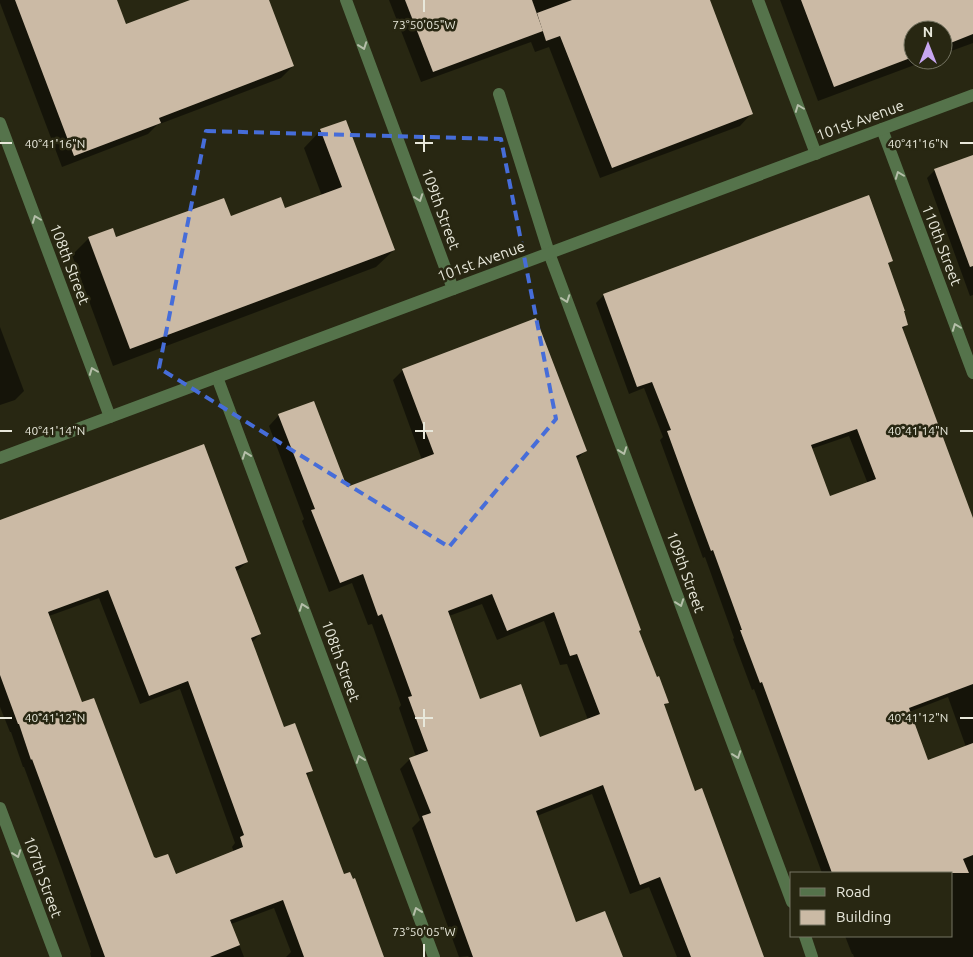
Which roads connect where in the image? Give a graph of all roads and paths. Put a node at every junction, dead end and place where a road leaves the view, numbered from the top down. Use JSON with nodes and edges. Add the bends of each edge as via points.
{"nodes":[{"id":1,"x":346,"y":0,"type":"edge"},
{"id":2,"x":758,"y":0,"type":"edge"},
{"id":3,"x":499,"y":94,"type":"dead end"},
{"id":4,"x":973,"y":95,"type":"edge"},
{"id":5,"x":0,"y":123,"type":"edge"},
{"id":6,"x":882,"y":129,"type":"junction"},
{"id":7,"x":816,"y":154,"type":"junction"},
{"id":8,"x":549,"y":253,"type":"junction"},
{"id":9,"x":453,"y":289,"type":"junction"},
{"id":10,"x":973,"y":373,"type":"edge"},
{"id":11,"x":217,"y":377,"type":"junction"},
{"id":12,"x":110,"y":417,"type":"junction"},
{"id":13,"x":0,"y":458,"type":"edge"},
{"id":14,"x":0,"y":808,"type":"edge"},
{"id":15,"x":790,"y":897,"type":"edge"},
{"id":16,"x":804,"y":937,"type":"edge"},
{"id":17,"x":56,"y":957,"type":"edge"},
{"id":18,"x":434,"y":957,"type":"edge"},
{"id":19,"x":812,"y":957,"type":"edge"}],
"edges":[{"from":1,"to":9,"type":"street","name":"109th Street","one_way":true},
{"from":7,"to":2,"type":"street","one_way":true},
{"from":3,"to":8,"type":"street","name":"109th Street"},
{"from":4,"to":6,"type":"street","name":"101st Avenue"},
{"from":12,"to":5,"type":"street","name":"108th Street","one_way":true},
{"from":6,"to":7,"type":"street","name":"101st Avenue"},
{"from":10,"to":6,"type":"street","name":"110th Street","one_way":true},
{"from":7,"to":8,"type":"street","name":"101st Avenue"},
{"from":8,"to":9,"type":"street","name":"101st Avenue"},
{"from":8,"to":15,"type":"street","name":"109th Street","one_way":true},
{"from":9,"to":11,"type":"street","name":"101st Avenue"},
{"from":11,"to":12,"type":"street","name":"101st Avenue"},
{"from":18,"to":11,"type":"street","name":"108th Street","one_way":true},
{"from":12,"to":13,"type":"street","name":"101st Avenue"},
{"from":14,"to":17,"type":"street","name":"107th Street","one_way":true},
{"from":16,"to":19,"type":"street"}]}
